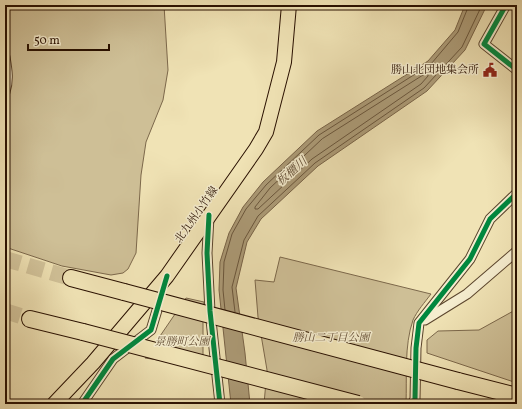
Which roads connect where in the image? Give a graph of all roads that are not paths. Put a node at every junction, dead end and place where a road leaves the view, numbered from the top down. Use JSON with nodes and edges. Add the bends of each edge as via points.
{"nodes":[{"id":1,"x":288,"y":5,"type":"edge"},
{"id":2,"x":506,"y":5,"type":"edge"},
{"id":3,"x":5,"y":57,"type":"edge"},
{"id":4,"x":517,"y":70,"type":"edge"},
{"id":5,"x":5,"y":92,"type":"edge"},
{"id":6,"x":517,"y":193,"type":"edge"},
{"id":7,"x":209,"y":215,"type":"junction"},
{"id":8,"x":517,"y":251,"type":"edge"},
{"id":9,"x":167,"y":276,"type":"junction"},
{"id":10,"x":71,"y":278,"type":"tunnel mouth"},
{"id":11,"x":30,"y":319,"type":"tunnel mouth"},
{"id":12,"x":419,"y":323,"type":"junction"},
{"id":13,"x":517,"y":396,"type":"edge"},
{"id":14,"x":54,"y":404,"type":"edge"},
{"id":15,"x":82,"y":404,"type":"edge"},
{"id":16,"x":220,"y":404,"type":"edge"},
{"id":17,"x":358,"y":404,"type":"edge"},
{"id":18,"x":412,"y":404,"type":"edge"}],
"edges":[{"from":1,"to":7,"type":"main road","name":"北九州小竹線","via":[[284,62],[266,132]]},
{"from":2,"to":4,"type":"street","via":[[484,44]]},
{"from":3,"to":5,"type":"street","via":[[8,71]]},
{"from":6,"to":12,"type":"street","via":[[490,219],[470,259]]},
{"from":7,"to":9,"type":"main road","name":"北九州小竹線"},
{"from":7,"to":16,"type":"street","via":[[207,253],[210,311]]},
{"from":8,"to":12,"type":"street","via":[[467,294]]},
{"from":9,"to":14,"type":"main road","name":"北九州小竹線","via":[[93,363]]},
{"from":9,"to":15,"type":"street","via":[[152,330],[113,359]]},
{"from":10,"to":13,"type":"highway","bridge":true},
{"from":11,"to":17,"type":"highway","bridge":true},
{"from":12,"to":18,"type":"street","via":[[415,399]]}]}
